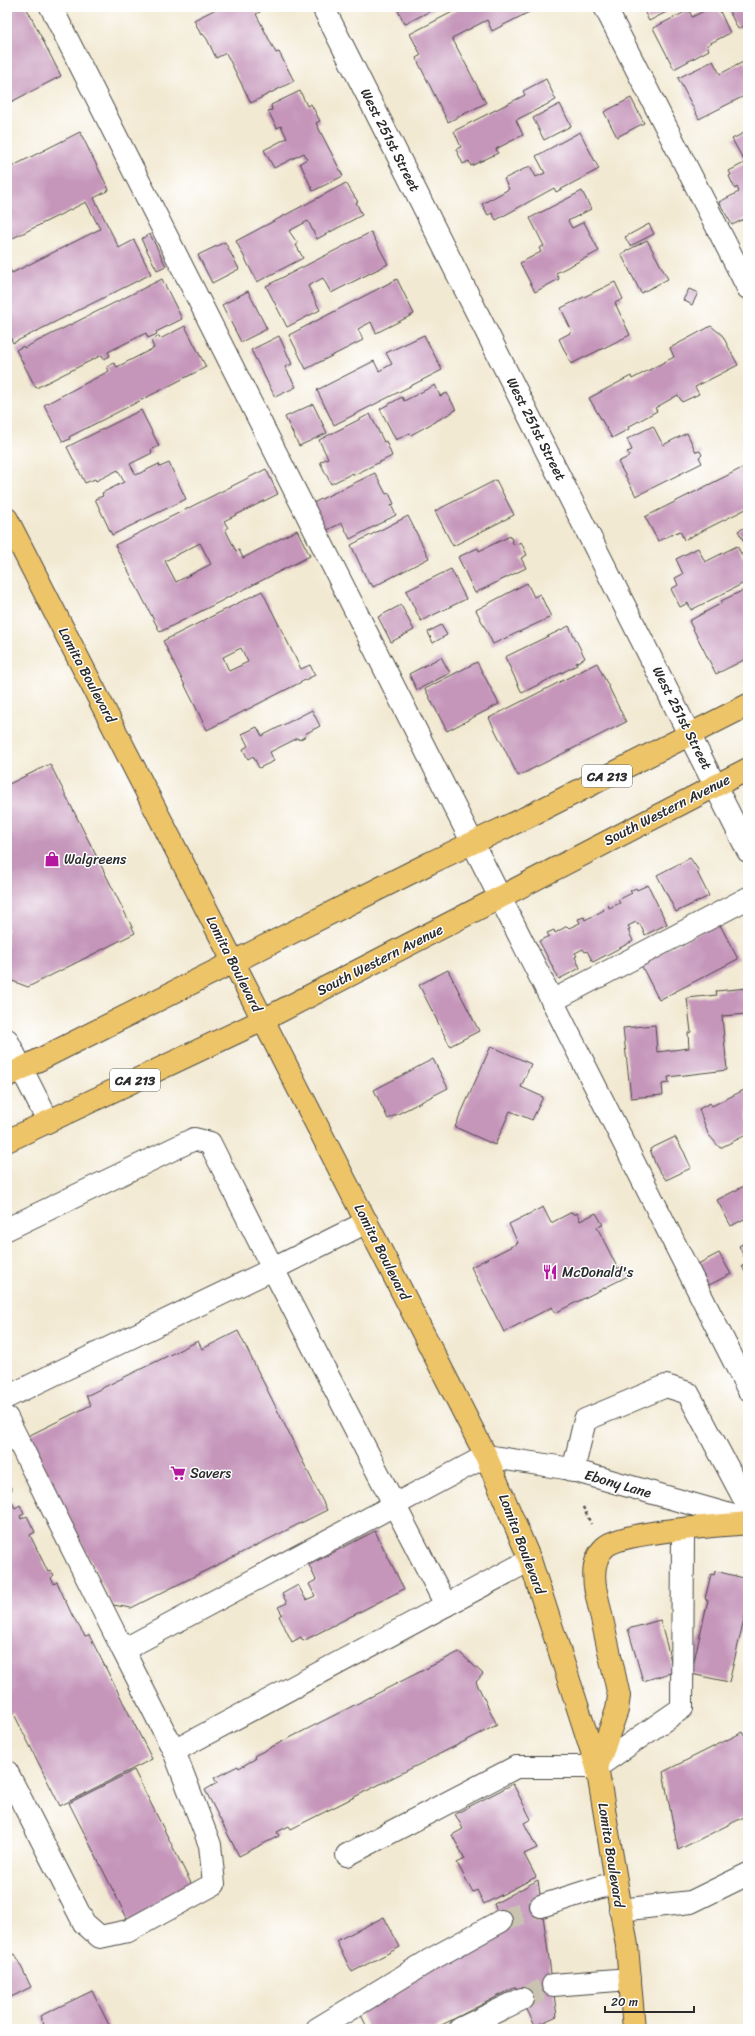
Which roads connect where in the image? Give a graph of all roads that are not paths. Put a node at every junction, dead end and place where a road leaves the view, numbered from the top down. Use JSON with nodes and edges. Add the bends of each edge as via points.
{"nodes":[{"id":1,"x":50,"y":7,"type":"edge"},
{"id":2,"x":324,"y":7,"type":"edge"},
{"id":3,"x":606,"y":7,"type":"edge"},
{"id":4,"x":748,"y":288,"type":"edge"},
{"id":5,"x":7,"y":519,"type":"edge"},
{"id":6,"x":748,"y":704,"type":"edge"},
{"id":7,"x":689,"y":734,"type":"junction"},
{"id":8,"x":748,"y":769,"type":"edge"},
{"id":9,"x":715,"y":785,"type":"junction"},
{"id":10,"x":472,"y":842,"type":"junction"},
{"id":11,"x":748,"y":851,"type":"edge"},
{"id":12,"x":500,"y":898,"type":"junction"},
{"id":13,"x":748,"y":898,"type":"edge"},
{"id":14,"x":233,"y":963,"type":"junction"},
{"id":15,"x":552,"y":1001,"type":"junction"},
{"id":16,"x":263,"y":1020,"type":"junction"},
{"id":17,"x":7,"y":1040,"type":"edge"},
{"id":18,"x":14,"y":1072,"type":"edge"},
{"id":19,"x":48,"y":1121,"type":"junction"},
{"id":20,"x":7,"y":1141,"type":"edge"},
{"id":21,"x":367,"y":1222,"type":"junction"},
{"id":22,"x":7,"y":1229,"type":"edge"},
{"id":23,"x":273,"y":1269,"type":"junction"},
{"id":24,"x":748,"y":1389,"type":"edge"},
{"id":25,"x":7,"y":1397,"type":"edge"},
{"id":26,"x":7,"y":1418,"type":"edge"},
{"id":27,"x":486,"y":1456,"type":"junction"},
{"id":28,"x":573,"y":1471,"type":"junction"},
{"id":29,"x":395,"y":1505,"type":"junction"},
{"id":30,"x":748,"y":1506,"type":"edge"},
{"id":31,"x":748,"y":1520,"type":"edge"},
{"id":32,"x":748,"y":1523,"type":"edge"},
{"id":33,"x":683,"y":1530,"type":"junction"},
{"id":34,"x":530,"y":1560,"type":"junction"},
{"id":35,"x":446,"y":1605,"type":"junction"},
{"id":36,"x":122,"y":1650,"type":"junction"},
{"id":37,"x":174,"y":1751,"type":"junction"},
{"id":38,"x":596,"y":1767,"type":"junction"},
{"id":39,"x":7,"y":1772,"type":"edge"},
{"id":40,"x":347,"y":1855,"type":"dead end"},
{"id":41,"x":748,"y":1874,"type":"edge"},
{"id":42,"x":616,"y":1882,"type":"junction"},
{"id":43,"x":541,"y":1906,"type":"tunnel mouth"},
{"id":44,"x":620,"y":1910,"type":"junction"},
{"id":45,"x":501,"y":1921,"type":"tunnel mouth"},
{"id":46,"x":630,"y":1979,"type":"junction"},
{"id":47,"x":553,"y":1985,"type":"tunnel mouth"},
{"id":48,"x":522,"y":1999,"type":"tunnel mouth"},
{"id":49,"x":317,"y":2029,"type":"edge"},
{"id":50,"x":460,"y":2029,"type":"edge"},
{"id":51,"x":634,"y":2029,"type":"edge"}],
"edges":[{"from":1,"to":10,"type":"street"},
{"from":2,"to":7,"type":"street","name":"West 251st Street"},
{"from":3,"to":4,"type":"street"},
{"from":5,"to":14,"type":"main road","name":"Lomita Boulevard"},
{"from":6,"to":7,"type":"main road","number":"CA 213"},
{"from":7,"to":9,"type":"street","name":"West 251st Street"},
{"from":7,"to":10,"type":"main road","number":"CA 213","via":[[526,818]]},
{"from":8,"to":9,"type":"main road","name":"South Western Avenue","number":"CA 213"},
{"from":9,"to":11,"type":"street","name":"West 251st Street"},
{"from":9,"to":12,"type":"main road","name":"South Western Avenue","number":"CA 213"},
{"from":10,"to":12,"type":"street"},
{"from":10,"to":14,"type":"main road","number":"CA 213"},
{"from":12,"to":15,"type":"street"},
{"from":12,"to":16,"type":"main road","name":"South Western Avenue","number":"CA 213"},
{"from":13,"to":15,"type":"street"},
{"from":14,"to":16,"type":"main road","name":"Lomita Boulevard"},
{"from":14,"to":18,"type":"main road","number":"CA 213"},
{"from":15,"to":24,"type":"street"},
{"from":16,"to":19,"type":"main road","name":"South Western Avenue","number":"CA 213"},
{"from":16,"to":21,"type":"main road","name":"Lomita Boulevard"},
{"from":17,"to":18,"type":"street"},
{"from":18,"to":19,"type":"street"},
{"from":19,"to":20,"type":"main road","name":"South Western Avenue","number":"CA 213"},
{"from":21,"to":23,"type":"street"},
{"from":21,"to":27,"type":"main road","name":"Lomita Boulevard"},
{"from":22,"to":23,"type":"street","via":[[194,1139],[210,1143]]},
{"from":23,"to":25,"type":"street"},
{"from":23,"to":29,"type":"street"},
{"from":26,"to":36,"type":"street"},
{"from":27,"to":28,"type":"street","name":"Ebony Lane"},
{"from":27,"to":29,"type":"street"},
{"from":27,"to":34,"type":"main road","name":"Lomita Boulevard"},
{"from":28,"to":30,"type":"street","via":[[585,1420],[666,1386],[688,1394]]},
{"from":28,"to":31,"type":"street","name":"Ebony Lane"},
{"from":29,"to":35,"type":"street"},
{"from":29,"to":36,"type":"street"},
{"from":32,"to":33,"type":"main road"},
{"from":33,"to":38,"type":"street","via":[[682,1708]]},
{"from":33,"to":38,"type":"main road","via":[[616,1540],[604,1548],[596,1560],[596,1592],[619,1696],[618,1710]]},
{"from":34,"to":35,"type":"street"},
{"from":34,"to":38,"type":"main road","name":"Lomita Boulevard"},
{"from":35,"to":37,"type":"street"},
{"from":36,"to":37,"type":"street"},
{"from":37,"to":39,"type":"street","via":[[210,1845],[214,1884],[128,1932],[100,1937],[84,1923]]},
{"from":38,"to":40,"type":"street","via":[[516,1767]]},
{"from":38,"to":42,"type":"main road","name":"Lomita Boulevard"},
{"from":41,"to":44,"type":"street","via":[[691,1902]]},
{"from":42,"to":43,"type":"street"},
{"from":42,"to":44,"type":"main road","name":"Lomita Boulevard"},
{"from":44,"to":46,"type":"main road","name":"Lomita Boulevard"},
{"from":45,"to":49,"type":"street","via":[[430,1960]]},
{"from":46,"to":47,"type":"street"},
{"from":46,"to":51,"type":"main road","name":"Lomita Boulevard"},
{"from":48,"to":50,"type":"street"}]}
